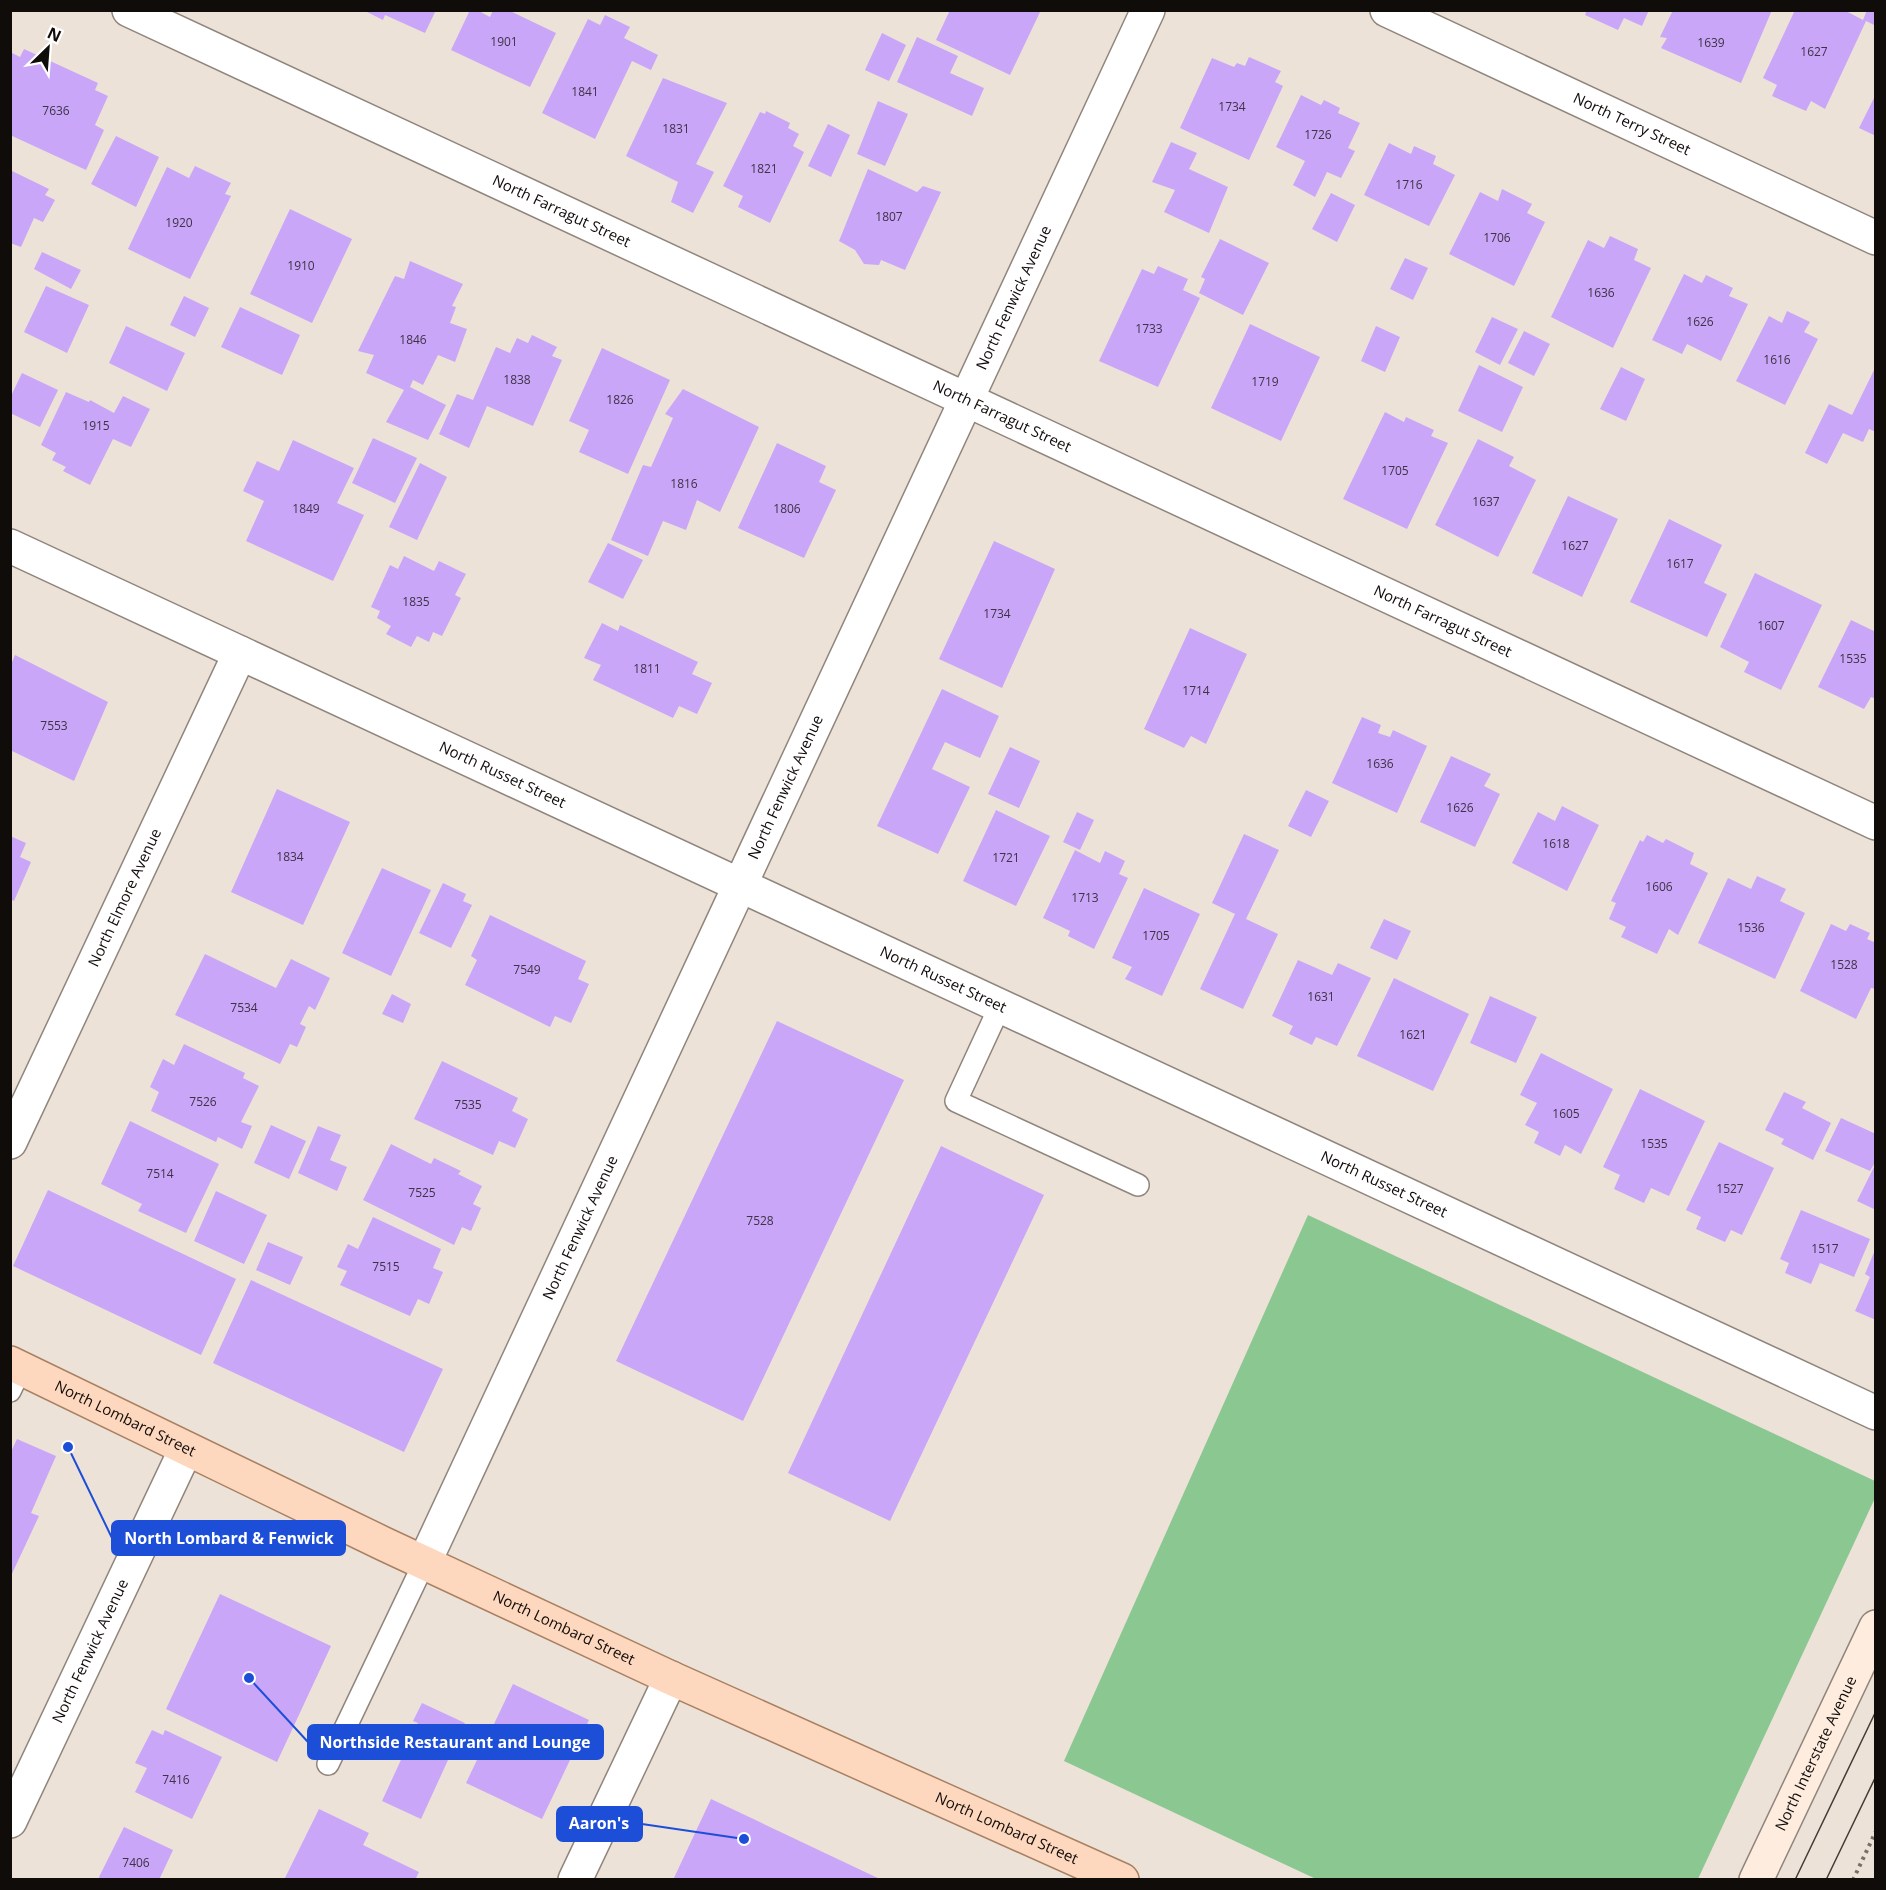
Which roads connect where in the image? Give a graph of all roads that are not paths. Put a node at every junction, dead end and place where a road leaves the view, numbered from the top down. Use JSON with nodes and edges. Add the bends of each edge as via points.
{"nodes":[{"id":1,"x":129,"y":10,"type":"edge"},
{"id":2,"x":1148,"y":10,"type":"edge"},
{"id":3,"x":1387,"y":10,"type":"edge"},
{"id":4,"x":1875,"y":238,"type":"edge"},
{"id":5,"x":967,"y":399,"type":"junction"},
{"id":6,"x":10,"y":546,"type":"edge"},
{"id":7,"x":240,"y":653,"type":"junction"},
{"id":8,"x":1875,"y":823,"type":"edge"},
{"id":9,"x":740,"y":886,"type":"junction"},
{"id":10,"x":1000,"y":1006,"type":"junction"},
{"id":11,"x":10,"y":1142,"type":"edge"},
{"id":12,"x":1138,"y":1185,"type":"dead end"},
{"id":13,"x":14,"y":1374,"type":"edge"},
{"id":14,"x":1875,"y":1413,"type":"edge"},
{"id":15,"x":186,"y":1449,"type":"junction"},
{"id":16,"x":424,"y":1563,"type":"junction"},
{"id":17,"x":1875,"y":1627,"type":"edge"},
{"id":18,"x":671,"y":1678,"type":"junction"},
{"id":19,"x":328,"y":1764,"type":"dead end"},
{"id":20,"x":10,"y":1821,"type":"edge"},
{"id":21,"x":575,"y":1880,"type":"edge"},
{"id":22,"x":1122,"y":1880,"type":"edge"},
{"id":23,"x":1756,"y":1880,"type":"edge"}],
"edges":[{"from":1,"to":5,"type":"street","name":"North Farragut Street"},
{"from":2,"to":5,"type":"street","name":"North Fenwick Avenue"},
{"from":3,"to":4,"type":"street","name":"North Terry Street"},
{"from":5,"to":8,"type":"street","name":"North Farragut Street"},
{"from":5,"to":9,"type":"street","name":"North Fenwick Avenue"},
{"from":6,"to":7,"type":"street","name":"North Russet Street"},
{"from":7,"to":9,"type":"street","name":"North Russet Street"},
{"from":7,"to":11,"type":"street","name":"North Elmore Avenue"},
{"from":9,"to":10,"type":"street","name":"North Russet Street"},
{"from":9,"to":16,"type":"street","name":"North Fenwick Avenue"},
{"from":10,"to":12,"type":"lane","via":[[956,1101]]},
{"from":10,"to":14,"type":"street","name":"North Russet Street"},
{"from":13,"to":15,"type":"main road","name":"North Lombard Street"},
{"from":15,"to":16,"type":"main road","name":"North Lombard Street"},
{"from":15,"to":20,"type":"street","name":"North Fenwick Avenue"},
{"from":16,"to":18,"type":"main road","name":"North Lombard Street"},
{"from":16,"to":19,"type":"lane"},
{"from":17,"to":23,"type":"main road","name":"North Interstate Avenue"},
{"from":18,"to":21,"type":"street"},
{"from":18,"to":22,"type":"main road","name":"North Lombard Street"}]}
